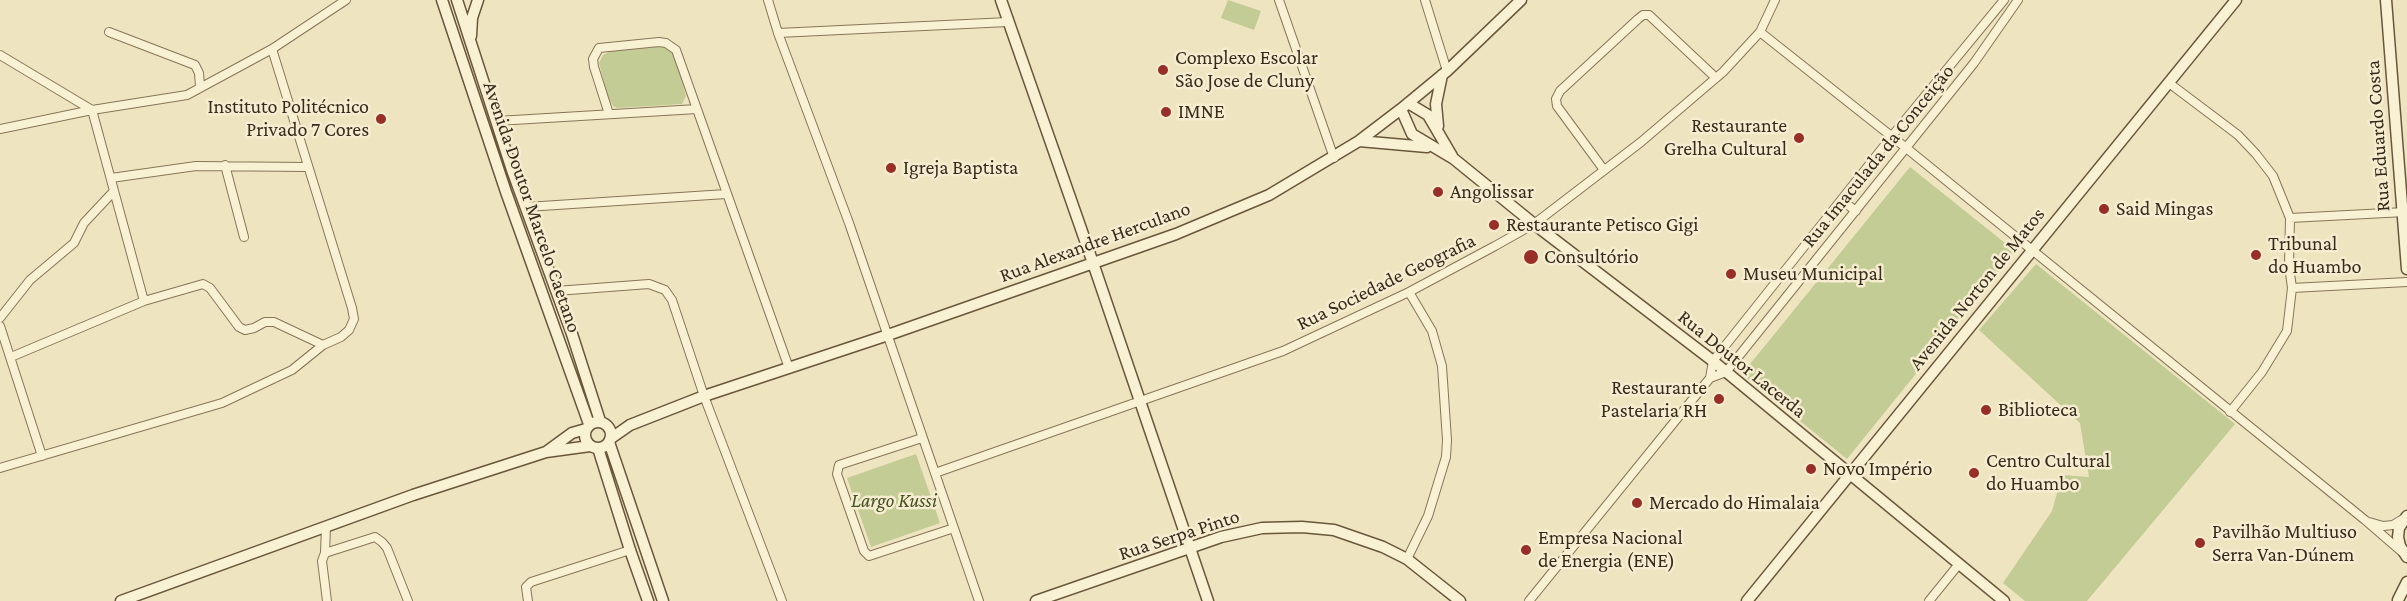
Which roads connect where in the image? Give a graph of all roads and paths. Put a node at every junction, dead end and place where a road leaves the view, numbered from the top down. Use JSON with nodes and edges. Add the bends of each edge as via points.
{"nodes":[{"id":1,"x":346,"y":0,"type":"edge"},
{"id":2,"x":442,"y":0,"type":"edge"},
{"id":3,"x":457,"y":0,"type":"edge"},
{"id":4,"x":478,"y":0,"type":"edge"},
{"id":5,"x":768,"y":0,"type":"edge"},
{"id":6,"x":1000,"y":0,"type":"edge"},
{"id":7,"x":1279,"y":0,"type":"edge"},
{"id":8,"x":1425,"y":0,"type":"edge"},
{"id":9,"x":1521,"y":0,"type":"edge"},
{"id":10,"x":1775,"y":0,"type":"edge"},
{"id":11,"x":2004,"y":0,"type":"edge"},
{"id":12,"x":2018,"y":0,"type":"edge"},
{"id":13,"x":2236,"y":0,"type":"edge"},
{"id":14,"x":2386,"y":0,"type":"edge"},
{"id":15,"x":1008,"y":21,"type":"junction"},
{"id":16,"x":109,"y":32,"type":"dead end"},
{"id":17,"x":1760,"y":32,"type":"junction"},
{"id":18,"x":778,"y":33,"type":"junction"},
{"id":19,"x":470,"y":45,"type":"junction"},
{"id":20,"x":272,"y":48,"type":"junction"},
{"id":21,"x":1961,"y":53,"type":"junction"},
{"id":22,"x":0,"y":55,"type":"edge"},
{"id":23,"x":1974,"y":63,"type":"junction"},
{"id":24,"x":1445,"y":73,"type":"junction"},
{"id":25,"x":1716,"y":78,"type":"junction"},
{"id":26,"x":2169,"y":83,"type":"junction"},
{"id":27,"x":200,"y":87,"type":"junction"},
{"id":28,"x":1404,"y":106,"type":"junction"},
{"id":29,"x":697,"y":109,"type":"junction"},
{"id":30,"x":92,"y":110,"type":"junction"},
{"id":31,"x":609,"y":114,"type":"junction"},
{"id":32,"x":497,"y":121,"type":"junction"},
{"id":33,"x":0,"y":129,"type":"edge"},
{"id":34,"x":1440,"y":135,"type":"junction"},
{"id":35,"x":1892,"y":136,"type":"junction"},
{"id":36,"x":1359,"y":141,"type":"junction"},
{"id":37,"x":1905,"y":147,"type":"junction"},
{"id":38,"x":1434,"y":148,"type":"junction"},
{"id":39,"x":1334,"y":158,"type":"junction"},
{"id":40,"x":1454,"y":159,"type":"junction"},
{"id":41,"x":225,"y":165,"type":"junction"},
{"id":42,"x":307,"y":167,"type":"junction"},
{"id":43,"x":1604,"y":170,"type":"junction"},
{"id":44,"x":111,"y":178,"type":"junction"},
{"id":45,"x":114,"y":191,"type":"junction"},
{"id":46,"x":726,"y":194,"type":"junction"},
{"id":47,"x":1841,"y":200,"type":"junction"},
{"id":48,"x":525,"y":207,"type":"junction"},
{"id":49,"x":1856,"y":211,"type":"junction"},
{"id":50,"x":2404,"y":212,"type":"edge"},
{"id":51,"x":2290,"y":218,"type":"junction"},
{"id":52,"x":1534,"y":224,"type":"junction"},
{"id":53,"x":244,"y":237,"type":"dead end"},
{"id":54,"x":2032,"y":250,"type":"junction"},
{"id":55,"x":1093,"y":263,"type":"junction"},
{"id":56,"x":2407,"y":269,"type":"edge"},
{"id":57,"x":1777,"y":282,"type":"junction"},
{"id":58,"x":2407,"y":282,"type":"edge"},
{"id":59,"x":2292,"y":288,"type":"junction"},
{"id":60,"x":556,"y":291,"type":"junction"},
{"id":61,"x":1409,"y":292,"type":"junction"},
{"id":62,"x":1790,"y":292,"type":"junction"},
{"id":63,"x":144,"y":301,"type":"junction"},
{"id":64,"x":0,"y":318,"type":"edge"},
{"id":65,"x":0,"y":326,"type":"edge"},
{"id":66,"x":888,"y":335,"type":"junction"},
{"id":67,"x":324,"y":345,"type":"junction"},
{"id":68,"x":11,"y":357,"type":"junction"},
{"id":69,"x":1713,"y":361,"type":"junction"},
{"id":70,"x":789,"y":368,"type":"junction"},
{"id":71,"x":1726,"y":372,"type":"junction"},
{"id":72,"x":1710,"y":378,"type":"junction"},
{"id":73,"x":704,"y":396,"type":"junction"},
{"id":74,"x":1140,"y":400,"type":"junction"},
{"id":75,"x":2230,"y":412,"type":"junction"},
{"id":76,"x":595,"y":424,"type":"junction"},
{"id":77,"x":630,"y":424,"type":"junction"},
{"id":78,"x":922,"y":438,"type":"junction"},
{"id":79,"x":610,"y":441,"type":"junction"},
{"id":80,"x":594,"y":447,"type":"junction"},
{"id":81,"x":546,"y":452,"type":"junction"},
{"id":82,"x":42,"y":456,"type":"junction"},
{"id":83,"x":0,"y":468,"type":"edge"},
{"id":84,"x":935,"y":473,"type":"junction"},
{"id":85,"x":1849,"y":474,"type":"junction"},
{"id":86,"x":2407,"y":516,"type":"edge"},
{"id":87,"x":2365,"y":520,"type":"junction"},
{"id":88,"x":327,"y":526,"type":"junction"},
{"id":89,"x":954,"y":528,"type":"junction"},
{"id":90,"x":1192,"y":548,"type":"junction"},
{"id":91,"x":630,"y":550,"type":"junction"},
{"id":92,"x":325,"y":553,"type":"junction"},
{"id":93,"x":2406,"y":555,"type":"edge"},
{"id":94,"x":1407,"y":559,"type":"junction"},
{"id":95,"x":1959,"y":564,"type":"junction"},
{"id":96,"x":2407,"y":582,"type":"edge"},
{"id":97,"x":2407,"y":591,"type":"edge"},
{"id":98,"x":143,"y":598,"type":"edge"},
{"id":99,"x":2397,"y":600,"type":"edge"},
{"id":100,"x":122,"y":601,"type":"edge"},
{"id":101,"x":327,"y":601,"type":"edge"},
{"id":102,"x":408,"y":601,"type":"edge"},
{"id":103,"x":528,"y":601,"type":"edge"},
{"id":104,"x":648,"y":601,"type":"edge"},
{"id":105,"x":663,"y":601,"type":"edge"},
{"id":106,"x":782,"y":601,"type":"edge"},
{"id":107,"x":979,"y":601,"type":"edge"},
{"id":108,"x":1036,"y":601,"type":"edge"},
{"id":109,"x":1208,"y":601,"type":"edge"},
{"id":110,"x":1460,"y":601,"type":"edge"},
{"id":111,"x":1529,"y":601,"type":"edge"},
{"id":112,"x":1747,"y":601,"type":"edge"},
{"id":113,"x":1929,"y":601,"type":"edge"},
{"id":114,"x":2004,"y":601,"type":"edge"}],
"edges":[{"from":1,"to":20,"type":"street"},
{"from":2,"to":76,"type":"main road","name":"Avenida Doutor Marcelo Caetano","via":[[506,192]]},
{"from":3,"to":19,"type":"main road","name":"Avenida Doutor Marcelo Caetano"},
{"from":4,"to":19,"type":"main road"},
{"from":5,"to":18,"type":"street"},
{"from":6,"to":15,"type":"main road"},
{"from":7,"to":39,"type":"street"},
{"from":8,"to":24,"type":"street"},
{"from":9,"to":24,"type":"main road","name":"Rua Alexandre Herculano"},
{"from":10,"to":17,"type":"street","name":"Rua Sociedade Geografia"},
{"from":11,"to":21,"type":"street","name":"Rua Imaculada da Conceição"},
{"from":12,"to":23,"type":"street","name":"Rua Imaculada da Conceição"},
{"from":13,"to":26,"type":"main road","name":"Avenida Norton de Matos"},
{"from":14,"to":50,"type":"main road","name":"Rua Eduardo Costa"},
{"from":15,"to":18,"type":"street"},
{"from":15,"to":55,"type":"main road"},
{"from":16,"to":27,"type":"street","via":[[195,65]]},
{"from":17,"to":25,"type":"street","name":"Rua Sociedade Geografia"},
{"from":17,"to":35,"type":"street"},
{"from":18,"to":66,"type":"street"},
{"from":19,"to":32,"type":"main road","name":"Avenida Doutor Marcelo Caetano"},
{"from":20,"to":27,"type":"street"},
{"from":20,"to":42,"type":"street"},
{"from":21,"to":23,"type":"street"},
{"from":21,"to":35,"type":"street","name":"Rua Imaculada da Conceição"},
{"from":22,"to":30,"type":"street"},
{"from":23,"to":37,"type":"street","name":"Rua Imaculada da Conceição"},
{"from":24,"to":28,"type":"main road","name":"Rua Alexandre Herculano"},
{"from":24,"to":34,"type":"main road","via":[[1436,112]]},
{"from":25,"to":43,"type":"street","name":"Rua Sociedade Geografia"},
{"from":25,"to":43,"type":"street","via":[[1649,15],[1638,19],[1556,99],[1557,106]]},
{"from":26,"to":51,"type":"street","via":[[2238,135],[2256,154],[2273,176]]},
{"from":26,"to":54,"type":"main road","name":"Avenida Norton de Matos"},
{"from":27,"to":30,"type":"street","via":[[170,99]]},
{"from":28,"to":34,"type":"main road","name":"Rua Doutor Lacerda","via":[[1428,115]]},
{"from":28,"to":36,"type":"main road","name":"Rua Alexandre Herculano"},
{"from":28,"to":38,"type":"main road","name":"Rua Doutor Lacerda","via":[[1412,134]]},
{"from":29,"to":31,"type":"street"},
{"from":29,"to":31,"type":"street","via":[[676,50],[659,42],[599,48],[593,59],[594,67]]},
{"from":29,"to":46,"type":"street"},
{"from":30,"to":33,"type":"street"},
{"from":30,"to":44,"type":"street"},
{"from":31,"to":32,"type":"street"},
{"from":32,"to":48,"type":"main road","name":"Avenida Doutor Marcelo Caetano"},
{"from":34,"to":40,"type":"main road","name":"Rua Doutor Lacerda"},
{"from":35,"to":37,"type":"street"},
{"from":35,"to":47,"type":"street","name":"Rua Imaculada da Conceição"},
{"from":36,"to":38,"type":"main road"},
{"from":36,"to":39,"type":"main road","name":"Rua Alexandre Herculano"},
{"from":37,"to":49,"type":"street","name":"Rua Imaculada da Conceição"},
{"from":37,"to":54,"type":"street"},
{"from":38,"to":40,"type":"main road","name":"Rua Doutor Lacerda"},
{"from":39,"to":55,"type":"main road","name":"Rua Alexandre Herculano","via":[[1226,214]]},
{"from":40,"to":52,"type":"main road","name":"Rua Doutor Lacerda"},
{"from":41,"to":42,"type":"street"},
{"from":41,"to":44,"type":"street"},
{"from":41,"to":53,"type":"street"},
{"from":42,"to":67,"type":"street","via":[[354,319],[341,337]]},
{"from":43,"to":52,"type":"street","name":"Rua Sociedade Geografia"},
{"from":44,"to":45,"type":"street"},
{"from":45,"to":63,"type":"street"},
{"from":45,"to":64,"type":"street","via":[[84,223],[74,243],[30,280]]},
{"from":46,"to":48,"type":"street"},
{"from":46,"to":70,"type":"street"},
{"from":47,"to":49,"type":"street"},
{"from":47,"to":57,"type":"street","name":"Rua Imaculada da Conceição"},
{"from":48,"to":60,"type":"main road","name":"Avenida Doutor Marcelo Caetano"},
{"from":49,"to":62,"type":"street","name":"Rua Imaculada da Conceição"},
{"from":50,"to":51,"type":"street"},
{"from":50,"to":56,"type":"main road","name":"Rua Eduardo Costa"},
{"from":51,"to":59,"type":"street"},
{"from":52,"to":61,"type":"street","name":"Rua Sociedade Geografia"},
{"from":52,"to":69,"type":"main road","name":"Rua Doutor Lacerda"},
{"from":54,"to":75,"type":"street"},
{"from":54,"to":85,"type":"main road","name":"Avenida Norton de Matos"},
{"from":55,"to":66,"type":"main road","name":"Rua Alexandre Herculano"},
{"from":55,"to":74,"type":"main road"},
{"from":57,"to":62,"type":"street"},
{"from":57,"to":69,"type":"street","name":"Rua Imaculada da Conceição"},
{"from":58,"to":59,"type":"street"},
{"from":59,"to":75,"type":"street","via":[[2287,331],[2262,372]]},
{"from":60,"to":73,"type":"street","via":[[649,284],[665,290],[672,300]]},
{"from":60,"to":76,"type":"main road","name":"Avenida Doutor Marcelo Caetano"},
{"from":61,"to":74,"type":"street","name":"Rua Sociedade Geografia","via":[[1283,351]]},
{"from":61,"to":94,"type":"street","via":[[1432,331],[1442,366],[1447,440],[1446,457],[1428,516]]},
{"from":62,"to":71,"type":"street","name":"Rua Imaculada da Conceição"},
{"from":63,"to":67,"type":"street","via":[[203,284],[245,330],[274,322]]},
{"from":63,"to":68,"type":"street"},
{"from":65,"to":68,"type":"street"},
{"from":66,"to":70,"type":"main road","name":"Rua Alexandre Herculano"},
{"from":66,"to":78,"type":"street"},
{"from":67,"to":82,"type":"street","via":[[292,370],[222,403]]},
{"from":68,"to":82,"type":"street"},
{"from":69,"to":71,"type":"main road","name":"Rua Doutor Lacerda"},
{"from":69,"to":72,"type":"street","name":"Rua Imaculada da Conceição"},
{"from":70,"to":73,"type":"main road","name":"Rua Alexandre Herculano"},
{"from":71,"to":72,"type":"street"},
{"from":71,"to":85,"type":"main road","name":"Rua Doutor Lacerda"},
{"from":72,"to":111,"type":"street","name":"Rua Imaculada da Conceição"},
{"from":73,"to":77,"type":"main road","name":"Rua Alexandre Herculano"},
{"from":73,"to":106,"type":"street"},
{"from":74,"to":84,"type":"street","name":"Rua Sociedade Geografia"},
{"from":74,"to":90,"type":"main road"},
{"from":75,"to":87,"type":"street"},
{"from":76,"to":77,"type":"main road","name":"Rua Alexandre Herculano"},
{"from":76,"to":79,"type":"main road","name":"Avenida Doutor Marcelo Caetano","via":[[610,429]]},
{"from":76,"to":80,"type":"main road","name":"Avenida Doutor Marcelo Caetano","via":[[585,438]]},
{"from":76,"to":81,"type":"main road","via":[[559,441]]},
{"from":77,"to":79,"type":"main road","name":"Rua Alexandre Herculano"},
{"from":78,"to":84,"type":"street"},
{"from":78,"to":89,"type":"street","via":[[838,465],[837,474],[864,551],[873,555]]},
{"from":79,"to":80,"type":"main road"},
{"from":79,"to":105,"type":"main road","name":"Avenida Doutor Marcelo Caetano"},
{"from":80,"to":81,"type":"main road"},
{"from":80,"to":91,"type":"main road","name":"Avenida Doutor Marcelo Caetano"},
{"from":81,"to":88,"type":"main road"},
{"from":82,"to":83,"type":"street"},
{"from":84,"to":89,"type":"street"},
{"from":85,"to":95,"type":"main road","name":"Rua Doutor Lacerda"},
{"from":85,"to":112,"type":"main road","name":"Avenida Norton de Matos"},
{"from":86,"to":87,"type":"street","via":[[2384,526]]},
{"from":86,"to":93,"type":"main road","via":[[2398,537]]},
{"from":87,"to":93,"type":"street"},
{"from":88,"to":92,"type":"street"},
{"from":88,"to":98,"type":"main road"},
{"from":89,"to":107,"type":"street"},
{"from":90,"to":94,"type":"main road","name":"Rua Serpa Pinto","via":[[1244,531],[1302,527],[1334,530]]},
{"from":90,"to":108,"type":"main road","name":"Rua Serpa Pinto"},
{"from":90,"to":109,"type":"main road"},
{"from":91,"to":103,"type":"street","via":[[531,582],[526,587]]},
{"from":91,"to":104,"type":"main road","name":"Avenida Doutor Marcelo Caetano"},
{"from":92,"to":101,"type":"street","via":[[322,561]]},
{"from":92,"to":102,"type":"street","via":[[375,537],[387,548]]},
{"from":94,"to":110,"type":"main road","name":"Rua Serpa Pinto"},
{"from":95,"to":113,"type":"street"},
{"from":95,"to":114,"type":"main road","name":"Rua Doutor Lacerda"},
{"from":96,"to":99,"type":"main road"},
{"from":97,"to":99,"type":"main road"},
{"from":98,"to":100,"type":"main road"}]}
